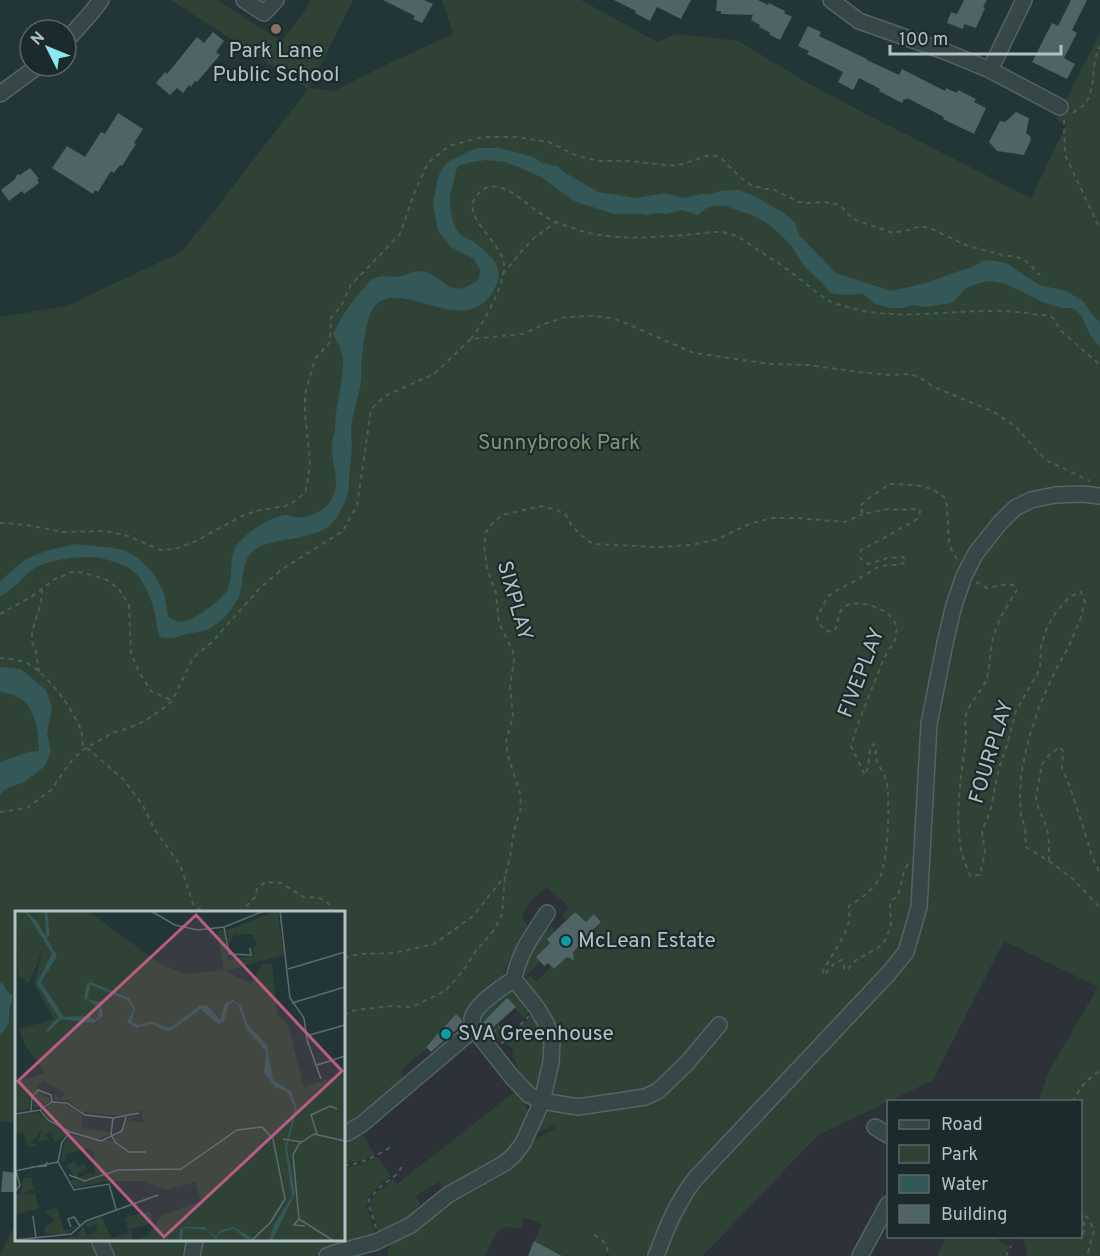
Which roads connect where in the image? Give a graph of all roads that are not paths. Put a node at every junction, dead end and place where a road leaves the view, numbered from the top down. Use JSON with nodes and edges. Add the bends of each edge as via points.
{"nodes":[{"id":1,"x":101,"y":0,"type":"edge"},
{"id":2,"x":243,"y":0,"type":"edge"},
{"id":3,"x":276,"y":0,"type":"edge"},
{"id":4,"x":1024,"y":0,"type":"edge"},
{"id":5,"x":841,"y":3,"type":"edge"},
{"id":6,"x":78,"y":28,"type":"edge"},
{"id":7,"x":990,"y":70,"type":"junction"},
{"id":8,"x":22,"y":78,"type":"edge"},
{"id":9,"x":0,"y":94,"type":"edge"},
{"id":10,"x":1065,"y":113,"type":"road end"},
{"id":11,"x":1100,"y":496,"type":"edge"},
{"id":12,"x":547,"y":914,"type":"dead end"},
{"id":13,"x":514,"y":979,"type":"junction"},
{"id":14,"x":719,"y":1025,"type":"dead end"},
{"id":15,"x":481,"y":1030,"type":"junction"},
{"id":16,"x":542,"y":1101,"type":"junction"},
{"id":17,"x":345,"y":1134,"type":"edge"},
{"id":18,"x":887,"y":1206,"type":"edge"},
{"id":19,"x":100,"y":1241,"type":"edge"},
{"id":20,"x":195,"y":1241,"type":"edge"},
{"id":21,"x":378,"y":1249,"type":"edge"},
{"id":22,"x":862,"y":1255,"type":"edge"},
{"id":23,"x":106,"y":1256,"type":"edge"},
{"id":24,"x":192,"y":1256,"type":"edge"},
{"id":25,"x":327,"y":1256,"type":"edge"},
{"id":26,"x":656,"y":1256,"type":"edge"}],
"edges":[{"from":1,"to":6,"type":"street"},
{"from":2,"to":3,"type":"street","via":[[264,13]]},
{"from":4,"to":7,"type":"street"},
{"from":5,"to":7,"type":"street","via":[[859,21]]},
{"from":7,"to":10,"type":"street"},
{"from":8,"to":9,"type":"street"},
{"from":11,"to":26,"type":"street","via":[[1055,495],[1031,500],[1015,508],[976,553],[954,604],[929,724],[919,907],[906,952],[695,1179],[670,1219]]},
{"from":12,"to":13,"type":"street","via":[[524,948]]},
{"from":13,"to":15,"type":"street","via":[[474,1012],[471,1021]]},
{"from":13,"to":16,"type":"street","via":[[537,1008],[552,1042]]},
{"from":14,"to":16,"type":"street","via":[[669,1081],[645,1097],[578,1107]]},
{"from":15,"to":16,"type":"street","via":[[512,1077],[529,1095]]},
{"from":15,"to":17,"type":"street"},
{"from":16,"to":21,"type":"street","via":[[514,1155],[448,1195]]},
{"from":18,"to":22,"type":"street"},
{"from":19,"to":23,"type":"street"},
{"from":20,"to":24,"type":"street"},
{"from":21,"to":25,"type":"street"}]}
